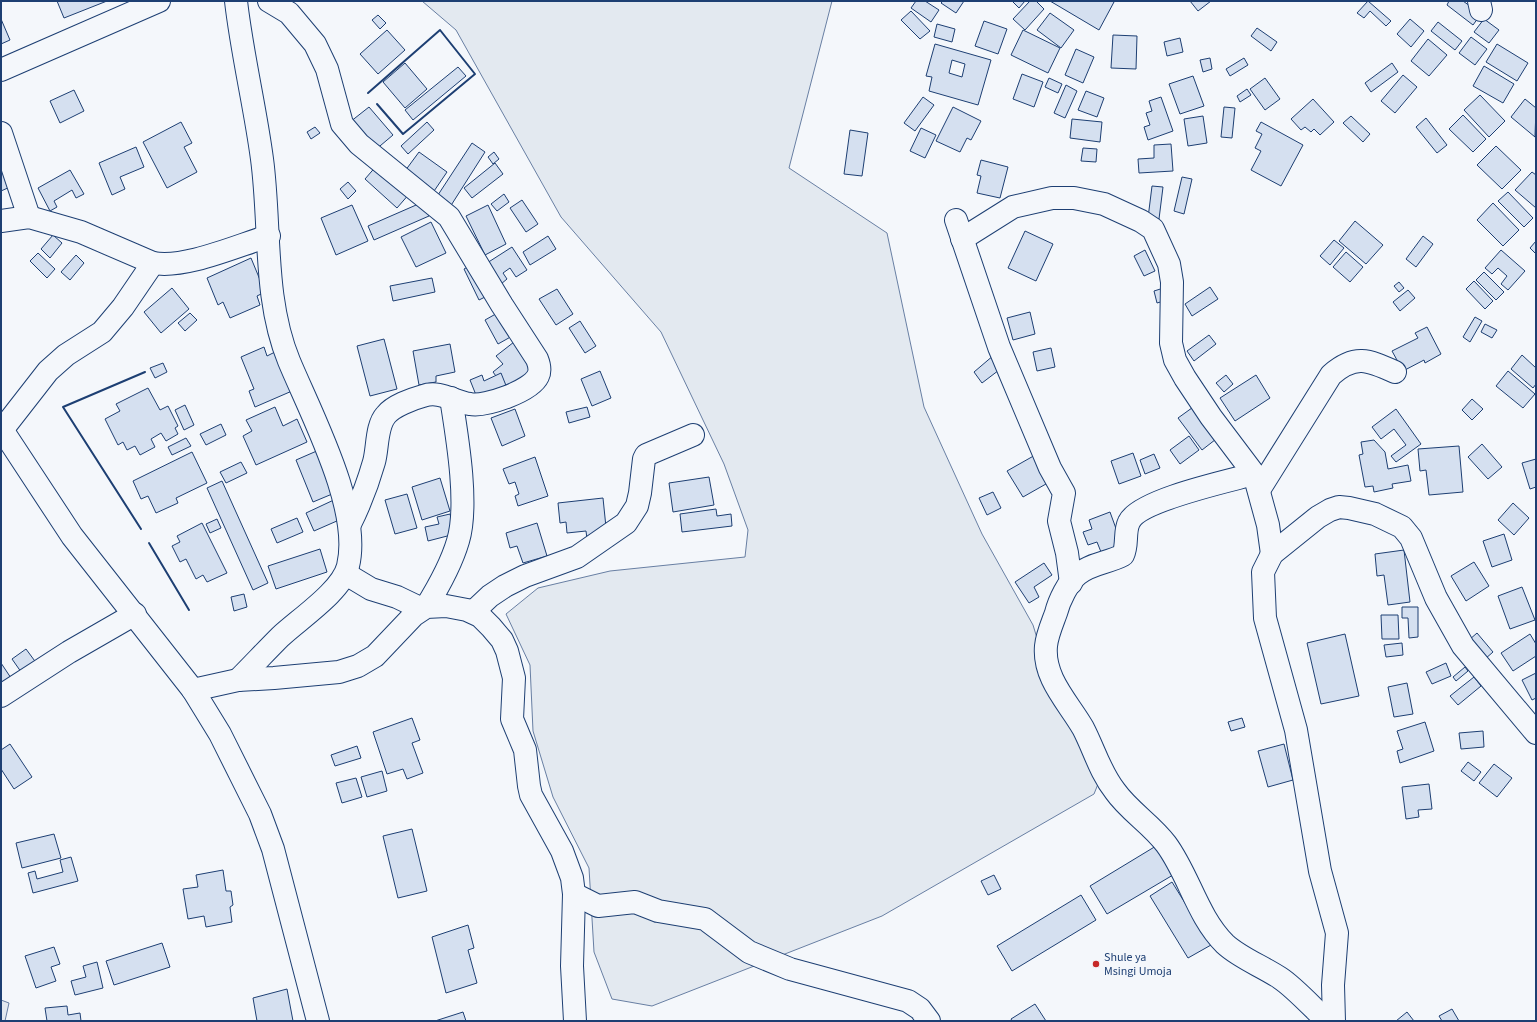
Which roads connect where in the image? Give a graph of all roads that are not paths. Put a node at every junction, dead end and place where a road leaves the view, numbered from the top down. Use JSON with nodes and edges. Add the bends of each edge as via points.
{"nodes":[{"id":1,"x":159,"y":1,"type":"edge"},
{"id":2,"x":236,"y":1,"type":"edge"},
{"id":3,"x":269,"y":1,"type":"edge"},
{"id":4,"x":1,"y":70,"type":"edge"},
{"id":5,"x":1,"y":133,"type":"edge"},
{"id":6,"x":29,"y":217,"type":"junction"},
{"id":7,"x":1,"y":221,"type":"edge"},
{"id":8,"x":269,"y":236,"type":"junction"},
{"id":9,"x":153,"y":263,"type":"junction"},
{"id":10,"x":1395,"y":372,"type":"dead end"},
{"id":11,"x":451,"y":398,"type":"junction"},
{"id":12,"x":2,"y":429,"type":"edge"},
{"id":13,"x":693,"y":435,"type":"dead end"},
{"id":14,"x":1256,"y":482,"type":"junction"},
{"id":15,"x":350,"y":524,"type":"junction"},
{"id":16,"x":1272,"y":554,"type":"junction"},
{"id":17,"x":346,"y":574,"type":"junction"},
{"id":18,"x":1071,"y":583,"type":"junction"},
{"id":19,"x":424,"y":608,"type":"junction"},
{"id":20,"x":473,"y":612,"type":"junction"},
{"id":21,"x":135,"y":614,"type":"junction"},
{"id":22,"x":238,"y":680,"type":"junction"},
{"id":23,"x":193,"y":690,"type":"junction"},
{"id":24,"x":1,"y":696,"type":"edge"},
{"id":25,"x":1536,"y":733,"type":"edge"},
{"id":26,"x":574,"y":894,"type":"junction"},
{"id":27,"x":318,"y":1021,"type":"edge"},
{"id":28,"x":575,"y":1021,"type":"edge"},
{"id":29,"x":929,"y":1021,"type":"edge"},
{"id":30,"x":1328,"y":1021,"type":"edge"},
{"id":31,"x":1334,"y":1021,"type":"edge"}],
"edges":[{"from":1,"to":4,"type":"street"},
{"from":2,"to":8,"type":"street","via":[[262,158]]},
{"from":3,"to":11,"type":"street","via":[[289,14],[316,44],[342,124],[359,144],[449,218],[537,358],[540,368],[536,380],[496,401],[470,404]]},
{"from":5,"to":6,"type":"street"},
{"from":6,"to":7,"type":"street"},
{"from":6,"to":9,"type":"street","via":[[81,232]]},
{"from":8,"to":9,"type":"street","via":[[185,263]]},
{"from":8,"to":15,"type":"street","via":[[271,288],[278,326],[289,360],[338,479]]},
{"from":9,"to":12,"type":"street","via":[[123,307],[102,332],[48,371]]},
{"from":10,"to":14,"type":"street","via":[[1371,361],[1354,361],[1341,367],[1331,375]]},
{"from":11,"to":15,"type":"street","via":[[439,394],[424,395],[392,409],[386,415],[382,422],[372,468]]},
{"from":11,"to":19,"type":"street","via":[[463,508],[458,540],[448,568]]},
{"from":12,"to":21,"type":"street","via":[[72,536]]},
{"from":13,"to":20,"type":"street","via":[[646,455],[637,506],[626,523],[577,557],[505,586]]},
{"from":14,"to":16,"type":"street"},
{"from":14,"to":18,"type":"street","via":[[1174,497],[1135,513],[1129,522],[1123,555],[1091,566],[1077,575]]},
{"from":14,"to":18,"type":"street","via":[[1175,360],[1172,343],[1172,282],[1168,264],[1153,229],[1104,204],[1074,198],[1052,198],[1013,207],[959,229],[999,347],[1050,468],[1064,493],[1059,520]]},
{"from":15,"to":17,"type":"street","via":[[350,553]]},
{"from":16,"to":25,"type":"street","via":[[1318,517],[1339,508],[1375,514],[1402,527],[1412,538],[1436,598],[1463,646]]},
{"from":16,"to":31,"type":"street","via":[[1263,572],[1265,618],[1296,730],[1320,871],[1337,933],[1333,985]]},
{"from":17,"to":19,"type":"street","via":[[371,590]]},
{"from":17,"to":22,"type":"street","via":[[339,585]]},
{"from":18,"to":30,"type":"street","via":[[1057,608],[1046,645],[1046,659],[1049,674],[1083,729],[1103,774],[1115,792],[1151,825],[1166,844],[1179,863],[1193,897],[1213,930],[1225,944],[1282,979]]},
{"from":19,"to":20,"type":"street","via":[[446,606]]},
{"from":19,"to":22,"type":"street","via":[[375,656],[358,666],[339,672]]},
{"from":20,"to":26,"type":"street","via":[[491,627],[502,640],[507,652],[514,678],[512,719],[525,750],[530,790],[541,816],[562,851],[572,878]]},
{"from":21,"to":23,"type":"street"},
{"from":21,"to":24,"type":"street","via":[[69,652]]},
{"from":22,"to":23,"type":"street"},
{"from":23,"to":27,"type":"street","via":[[220,734],[260,814],[273,849]]},
{"from":26,"to":28,"type":"street","via":[[572,966]]},
{"from":26,"to":29,"type":"street","via":[[598,906],[635,902],[658,911],[705,919],[749,952],[790,969],[908,1001],[920,1009]]}]}
